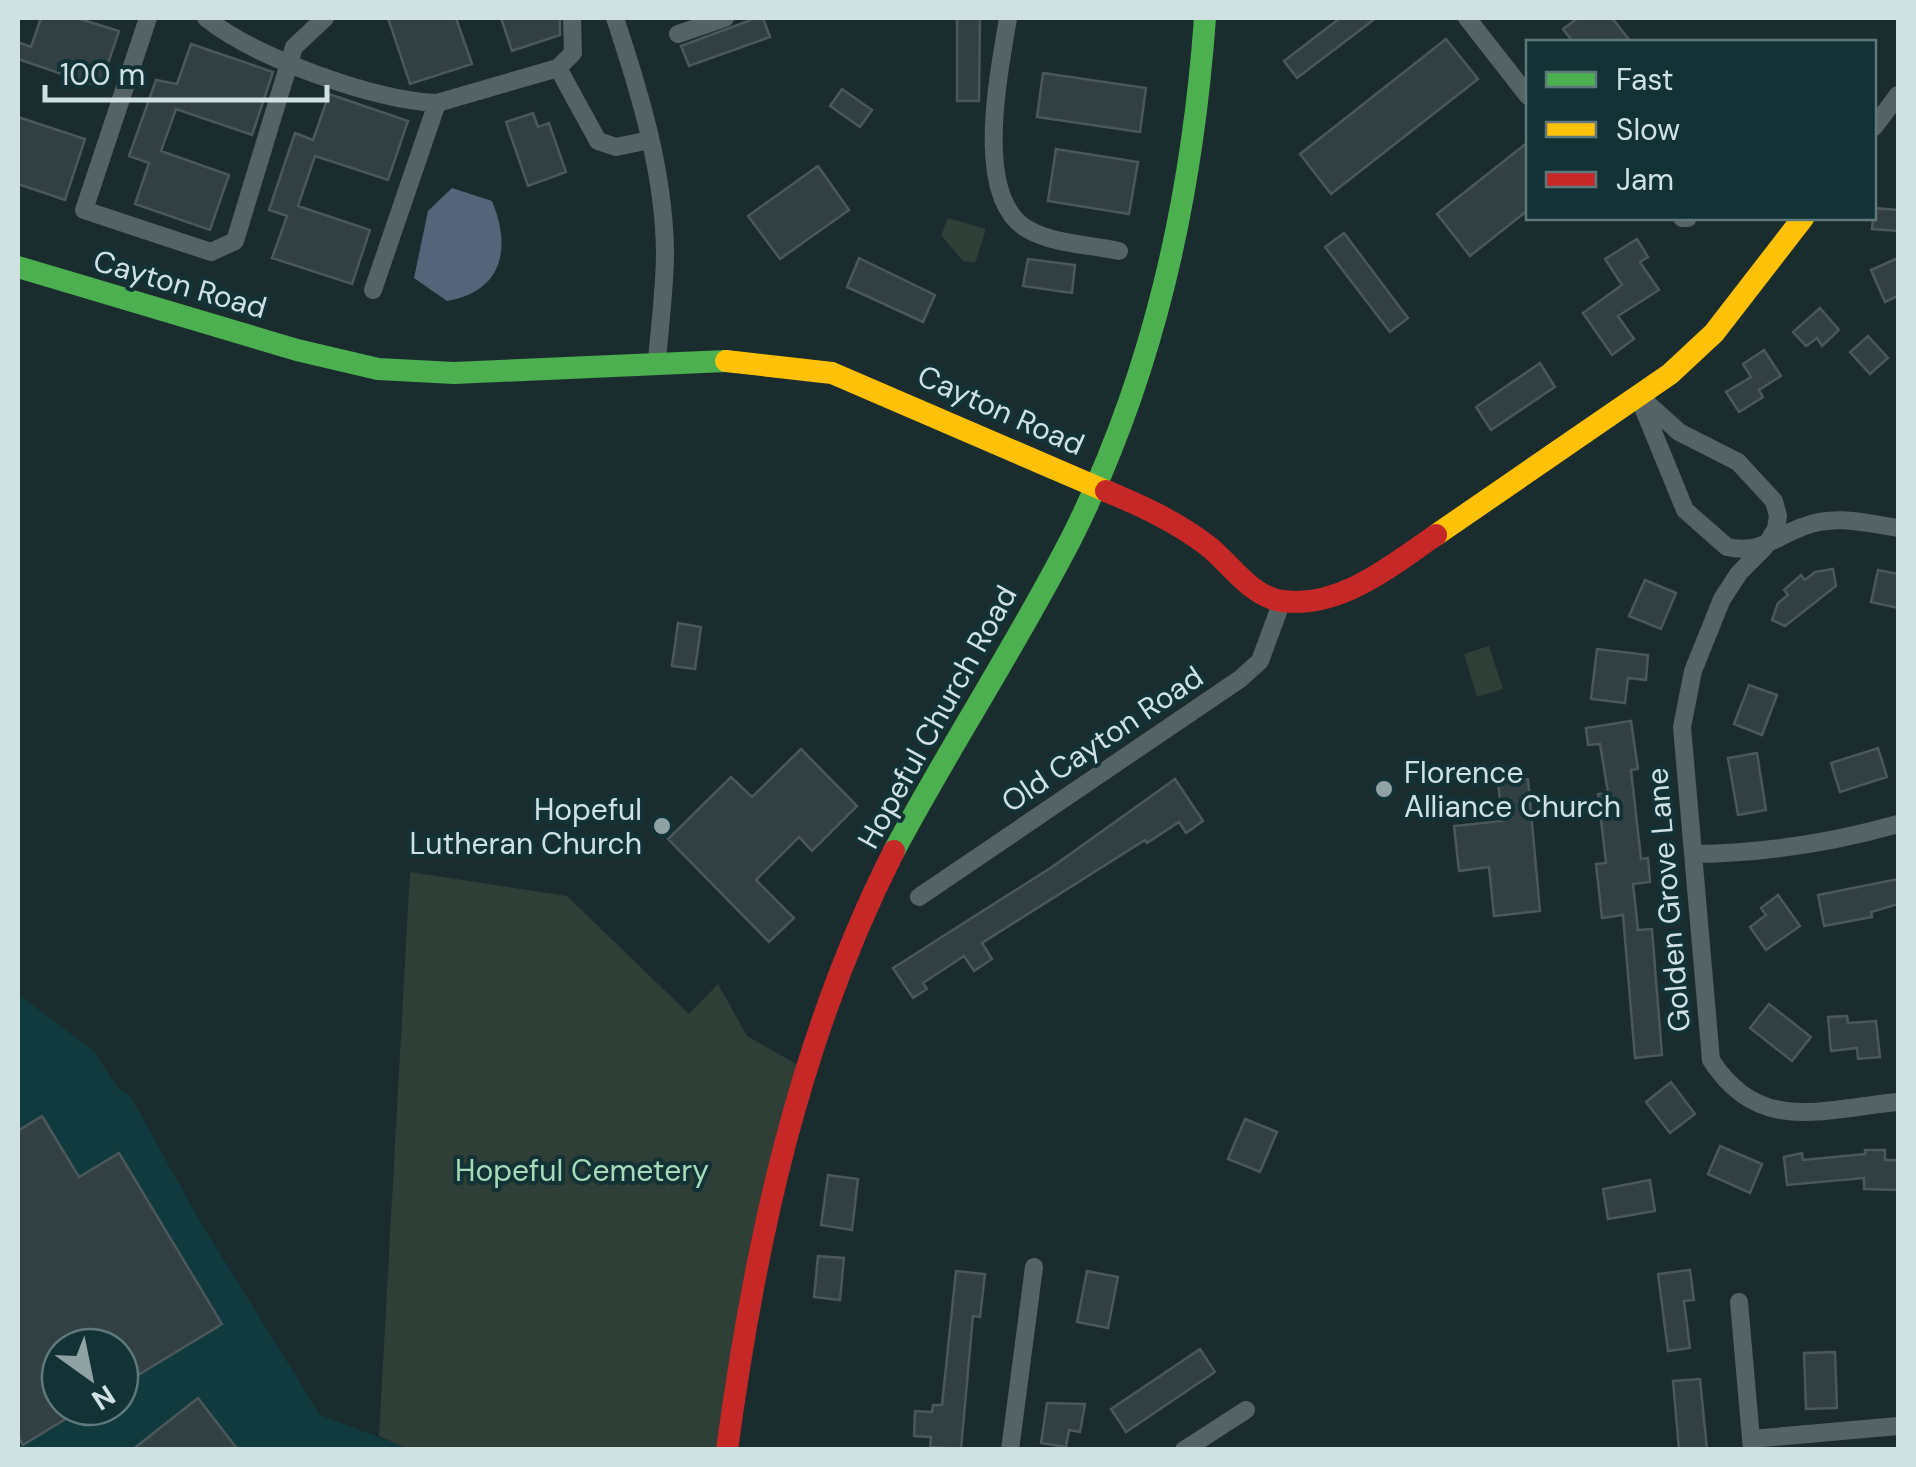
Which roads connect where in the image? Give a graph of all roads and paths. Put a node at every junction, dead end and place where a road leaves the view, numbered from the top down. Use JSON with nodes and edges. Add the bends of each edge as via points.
{"nodes":[{"id":1,"x":148,"y":18,"type":"edge"},
{"id":2,"x":206,"y":18,"type":"edge"},
{"id":3,"x":325,"y":18,"type":"edge"},
{"id":4,"x":572,"y":18,"type":"edge"},
{"id":5,"x":615,"y":18,"type":"edge"},
{"id":6,"x":725,"y":18,"type":"edge"},
{"id":7,"x":1008,"y":18,"type":"edge"},
{"id":8,"x":1205,"y":18,"type":"edge"},
{"id":9,"x":1467,"y":18,"type":"edge"},
{"id":10,"x":678,"y":34,"type":"dead end"},
{"id":11,"x":291,"y":62,"type":"junction"},
{"id":12,"x":558,"y":68,"type":"junction"},
{"id":13,"x":1526,"y":93,"type":"edge"},
{"id":14,"x":1898,"y":95,"type":"edge"},
{"id":15,"x":438,"y":103,"type":"junction"},
{"id":16,"x":1876,"y":124,"type":"edge"},
{"id":17,"x":650,"y":140,"type":"junction"},
{"id":18,"x":1801,"y":220,"type":"edge"},
{"id":19,"x":1120,"y":251,"type":"dead end"},
{"id":20,"x":18,"y":267,"type":"edge"},
{"id":21,"x":373,"y":290,"type":"dead end"},
{"id":22,"x":658,"y":360,"type":"junction"},
{"id":23,"x":1639,"y":396,"type":"junction"},
{"id":24,"x":1096,"y":485,"type":"junction"},
{"id":25,"x":1898,"y":528,"type":"edge"},
{"id":26,"x":1764,"y":548,"type":"junction"},
{"id":27,"x":1282,"y":601,"type":"junction"},
{"id":28,"x":1898,"y":824,"type":"edge"},
{"id":29,"x":1695,"y":854,"type":"junction"},
{"id":30,"x":919,"y":896,"type":"dead end"},
{"id":31,"x":1898,"y":1102,"type":"edge"},
{"id":32,"x":1034,"y":1267,"type":"dead end"},
{"id":33,"x":1739,"y":1302,"type":"dead end"},
{"id":34,"x":1246,"y":1410,"type":"dead end"},
{"id":35,"x":1898,"y":1426,"type":"edge"},
{"id":36,"x":1752,"y":1444,"type":"edge"},
{"id":37,"x":728,"y":1450,"type":"edge"},
{"id":38,"x":1010,"y":1450,"type":"edge"},
{"id":39,"x":1184,"y":1450,"type":"edge"}],
"edges":[{"from":1,"to":11,"type":"street","via":[[84,210],[211,252],[236,241]]},
{"from":2,"to":11,"type":"street","via":[[233,40]]},
{"from":3,"to":11,"type":"street","via":[[304,34]]},
{"from":4,"to":12,"type":"street","via":[[573,52]]},
{"from":5,"to":17,"type":"street"},
{"from":6,"to":10,"type":"street"},
{"from":7,"to":19,"type":"street","via":[[994,131],[1005,206],[1035,233]]},
{"from":8,"to":24,"type":"street","name":"Hopeful Church Road","via":[[1180,225],[1134,392]]},
{"from":9,"to":13,"type":"street"},
{"from":11,"to":15,"type":"street","via":[[403,102]]},
{"from":12,"to":15,"type":"street"},
{"from":12,"to":17,"type":"street","via":[[598,141],[616,147]]},
{"from":14,"to":16,"type":"street"},
{"from":15,"to":21,"type":"street"},
{"from":17,"to":22,"type":"street","via":[[665,253]]},
{"from":18,"to":23,"type":"street","via":[[1714,333]]},
{"from":20,"to":22,"type":"street","name":"Cayton Road","via":[[355,364],[444,373]]},
{"from":22,"to":24,"type":"street","name":"Cayton Road","via":[[742,358],[832,373]]},
{"from":23,"to":26,"type":"street","via":[[1685,510],[1727,547]]},
{"from":23,"to":26,"type":"street","via":[[1679,432],[1711,445],[1757,480],[1778,516]]},
{"from":23,"to":27,"type":"street","via":[[1370,580],[1336,595]]},
{"from":24,"to":27,"type":"street","name":"Cayton Road","via":[[1158,512],[1254,588]]},
{"from":24,"to":37,"type":"street","name":"Hopeful Church Road","via":[[893,852],[803,1068],[749,1289]]},
{"from":25,"to":26,"type":"street","via":[[1820,522]]},
{"from":26,"to":29,"type":"street","name":"Golden Grove Lane","via":[[1722,599],[1692,671],[1682,727]]},
{"from":27,"to":30,"type":"street","name":"Old Cayton Road","via":[[1260,661],[1240,679]]},
{"from":28,"to":29,"type":"street","via":[[1830,843]]},
{"from":29,"to":31,"type":"street","name":"Golden Grove Lane","via":[[1707,1038],[1726,1084],[1755,1106],[1784,1112]]},
{"from":32,"to":38,"type":"street"},
{"from":33,"to":36,"type":"street"},
{"from":34,"to":39,"type":"street"},
{"from":35,"to":36,"type":"street"}]}
